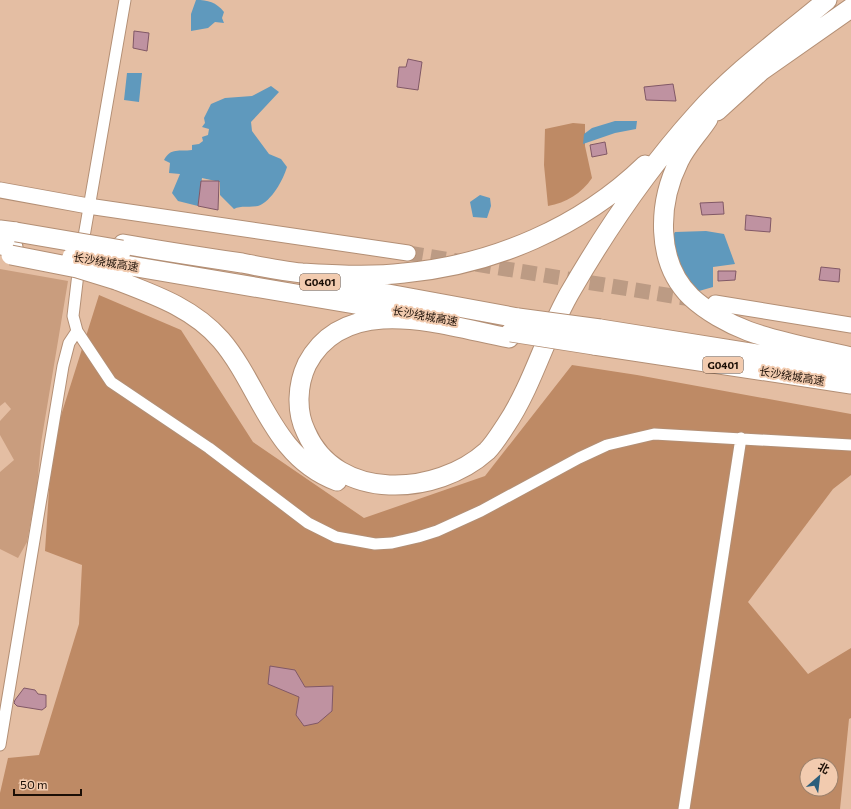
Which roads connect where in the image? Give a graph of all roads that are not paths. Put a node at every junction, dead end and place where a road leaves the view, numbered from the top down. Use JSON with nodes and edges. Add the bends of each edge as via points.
{"nodes":[{"id":1,"x":125,"y":0,"type":"edge"},
{"id":2,"x":827,"y":0,"type":"edge"},
{"id":3,"x":851,"y":8,"type":"edge"},
{"id":4,"x":708,"y":119,"type":"junction"},
{"id":5,"x":689,"y":123,"type":"junction"},
{"id":6,"x":0,"y":190,"type":"edge"},
{"id":7,"x":88,"y":206,"type":"junction"},
{"id":8,"x":9,"y":242,"type":"edge"},
{"id":9,"x":408,"y":253,"type":"tunnel mouth"},
{"id":10,"x":120,"y":260,"type":"junction"},
{"id":11,"x":715,"y":302,"type":"dead end"},
{"id":12,"x":851,"y":325,"type":"edge"},
{"id":13,"x":512,"y":329,"type":"junction"},
{"id":14,"x":77,"y":331,"type":"junction"},
{"id":15,"x":595,"y":342,"type":"junction"},
{"id":16,"x":851,"y":357,"type":"edge"},
{"id":17,"x":851,"y":369,"type":"edge"},
{"id":18,"x":851,"y":384,"type":"edge"},
{"id":19,"x":741,"y":438,"type":"junction"},
{"id":20,"x":851,"y":445,"type":"edge"},
{"id":21,"x":0,"y":745,"type":"edge"},
{"id":22,"x":684,"y":809,"type":"edge"}],
"edges":[{"from":1,"to":7,"type":"street"},
{"from":2,"to":5,"type":"highway","via":[[745,67]]},
{"from":3,"to":4,"type":"highway","via":[[761,71]]},
{"from":4,"to":10,"type":"highway","via":[[650,184],[595,265],[570,308],[523,412],[508,436],[492,455],[475,469],[449,483],[418,492],[362,490],[313,467],[293,451],[274,428],[237,361],[220,339],[196,317],[170,301]]},
{"from":4,"to":16,"type":"highway","via":[[680,160],[669,186],[664,207],[663,230],[667,255],[677,278],[691,297],[717,316],[748,331]]},
{"from":5,"to":10,"type":"highway","via":[[606,198],[571,221],[528,242],[488,257],[444,268],[404,274],[357,275]]},
{"from":5,"to":13,"type":"highway","via":[[633,194],[597,247],[569,293],[516,410],[488,450],[450,474],[404,486],[378,485],[355,478],[334,468],[316,452],[305,432],[299,412],[304,370],[314,351],[350,324],[376,319],[411,319]]},
{"from":6,"to":7,"type":"street"},
{"from":7,"to":9,"type":"street"},
{"from":7,"to":14,"type":"street","via":[[74,300],[73,316]]},
{"from":8,"to":10,"type":"highway","bridge":true},
{"from":8,"to":10,"type":"highway","bridge":true,"via":[[77,268]]},
{"from":10,"to":13,"type":"highway","name":"长沙绕城高速","number":"G0401"},
{"from":11,"to":12,"type":"street"},
{"from":13,"to":15,"type":"highway"},
{"from":14,"to":19,"type":"street","via":[[111,382],[210,448],[308,523],[336,536],[375,544],[392,543],[437,531],[607,445],[654,434]]},
{"from":14,"to":21,"type":"street","via":[[69,343],[63,366]]},
{"from":15,"to":17,"type":"highway","name":"长沙绕城高速","number":"G0401"},
{"from":15,"to":18,"type":"highway","name":"长沙绕城高速","number":"G0401","via":[[702,362]]},
{"from":19,"to":20,"type":"street"},
{"from":19,"to":22,"type":"street"}]}
